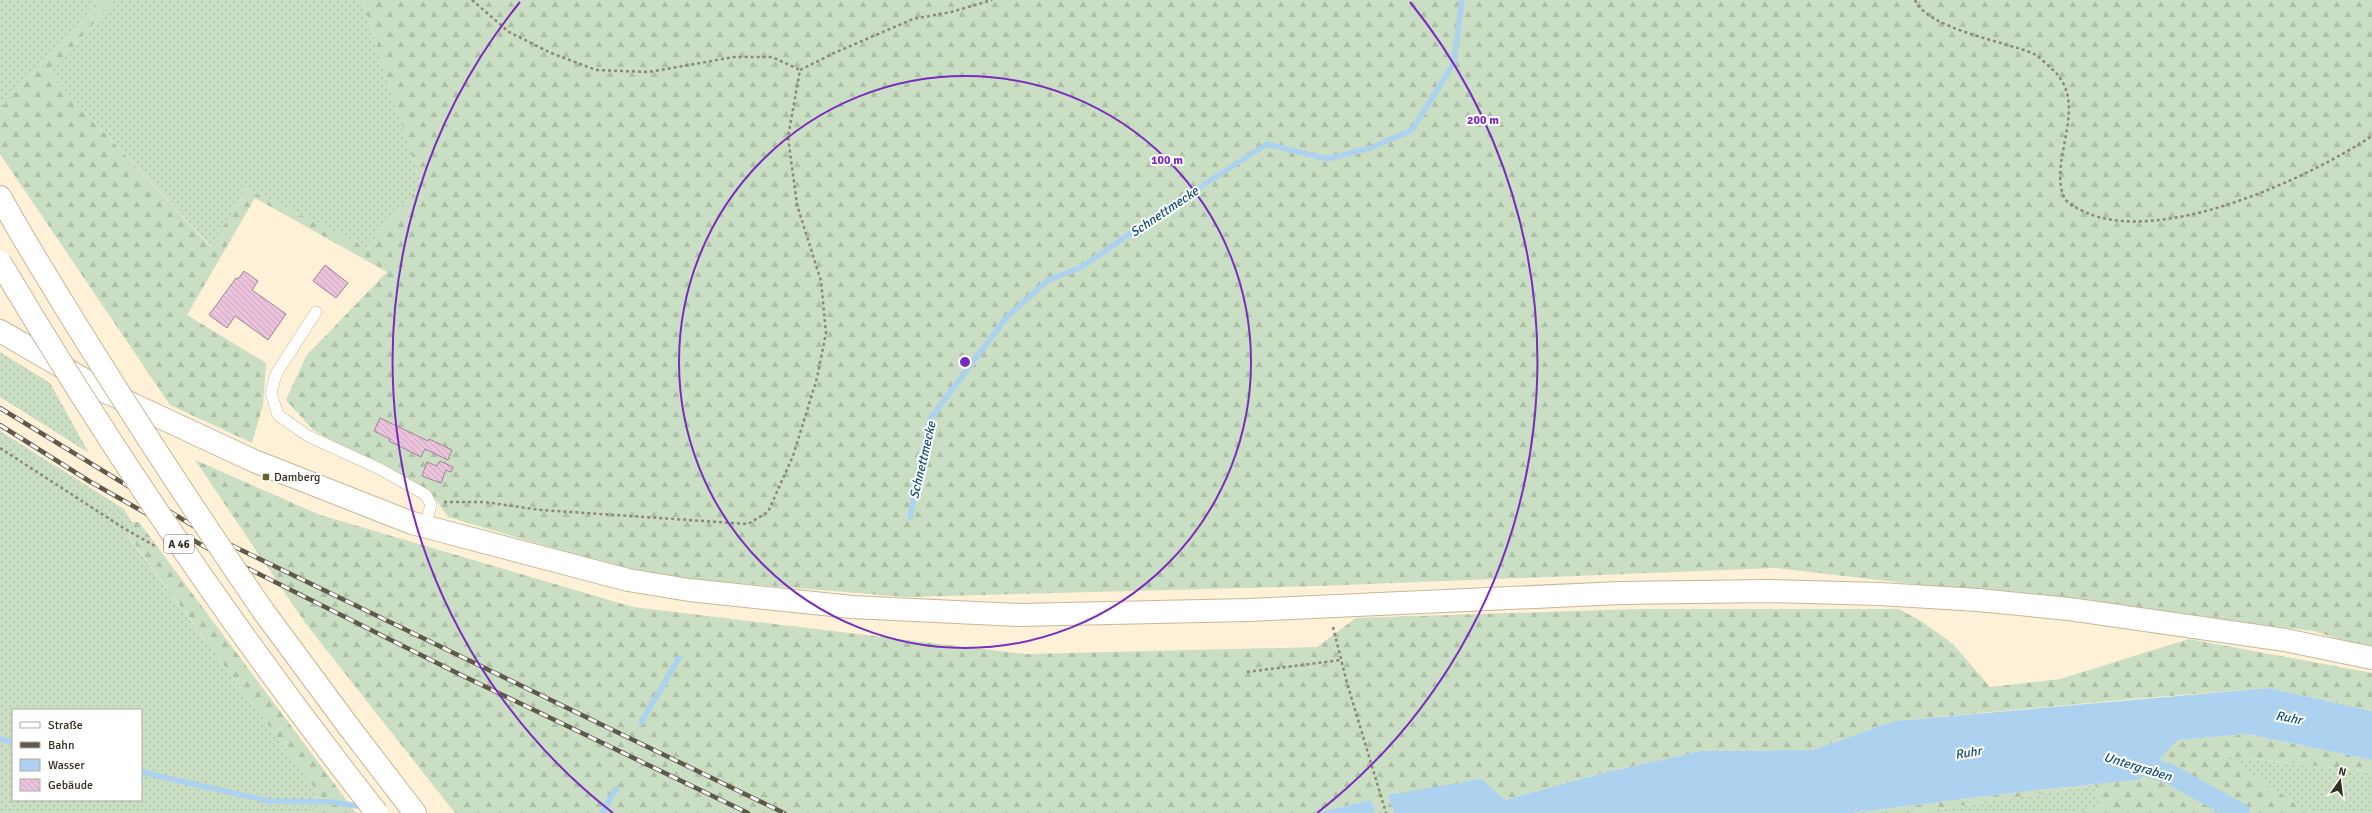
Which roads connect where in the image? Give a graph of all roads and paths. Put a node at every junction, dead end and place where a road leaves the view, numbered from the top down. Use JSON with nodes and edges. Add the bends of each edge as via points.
{"nodes":[{"id":1,"x":472,"y":0,"type":"edge"},
{"id":2,"x":992,"y":0,"type":"edge"},
{"id":3,"x":1915,"y":0,"type":"edge"},
{"id":4,"x":800,"y":70,"type":"junction"},
{"id":5,"x":2372,"y":136,"type":"edge"},
{"id":6,"x":0,"y":197,"type":"edge"},
{"id":7,"x":0,"y":262,"type":"edge"},
{"id":8,"x":316,"y":312,"type":"dead end"},
{"id":9,"x":0,"y":331,"type":"edge"},
{"id":10,"x":429,"y":501,"type":"junction"},
{"id":11,"x":425,"y":526,"type":"junction"},
{"id":12,"x":1326,"y":628,"type":"dead end"},
{"id":13,"x":2372,"y":658,"type":"edge"},
{"id":14,"x":1341,"y":660,"type":"junction"},
{"id":15,"x":1247,"y":672,"type":"dead end"},
{"id":16,"x":377,"y":813,"type":"edge"},
{"id":17,"x":415,"y":813,"type":"edge"},
{"id":18,"x":1386,"y":813,"type":"edge"}],
"edges":[{"from":1,"to":4,"type":"path","via":[[509,32],[551,53],[596,70],[649,72],[734,57],[772,58]]},
{"from":2,"to":4,"type":"path","via":[[951,12],[913,19]]},
{"from":3,"to":5,"type":"path","via":[[1918,6],[1936,20],[2033,54],[2053,70],[2067,89],[2068,121],[2061,174],[2063,196],[2076,208],[2102,219],[2133,222],[2185,216],[2246,199],[2327,162]]},
{"from":4,"to":10,"type":"path","via":[[788,138],[797,205],[821,281],[826,333],[817,378],[794,456],[768,512],[748,524],[541,510],[484,502]]},
{"from":6,"to":17,"type":"main road","number":"A 46","bridge":true,"via":[[100,366],[180,490],[264,612]]},
{"from":7,"to":16,"type":"main road","number":"A 46","bridge":true,"via":[[106,433],[183,549],[263,663]]},
{"from":8,"to":10,"type":"lane","via":[[276,374],[271,393],[278,415],[308,436],[380,469],[426,495]]},
{"from":9,"to":11,"type":"main road","via":[[102,390],[254,461]]},
{"from":10,"to":11,"type":"lane","via":[[431,505]]},
{"from":11,"to":13,"type":"main road","via":[[628,580],[689,590],[883,610],[1019,615],[1103,614],[1620,593],[1768,591],[1880,594],[2069,609],[2285,640]]},
{"from":12,"to":14,"type":"path","via":[[1333,627]]},
{"from":14,"to":15,"type":"path"},
{"from":14,"to":18,"type":"path"}]}
